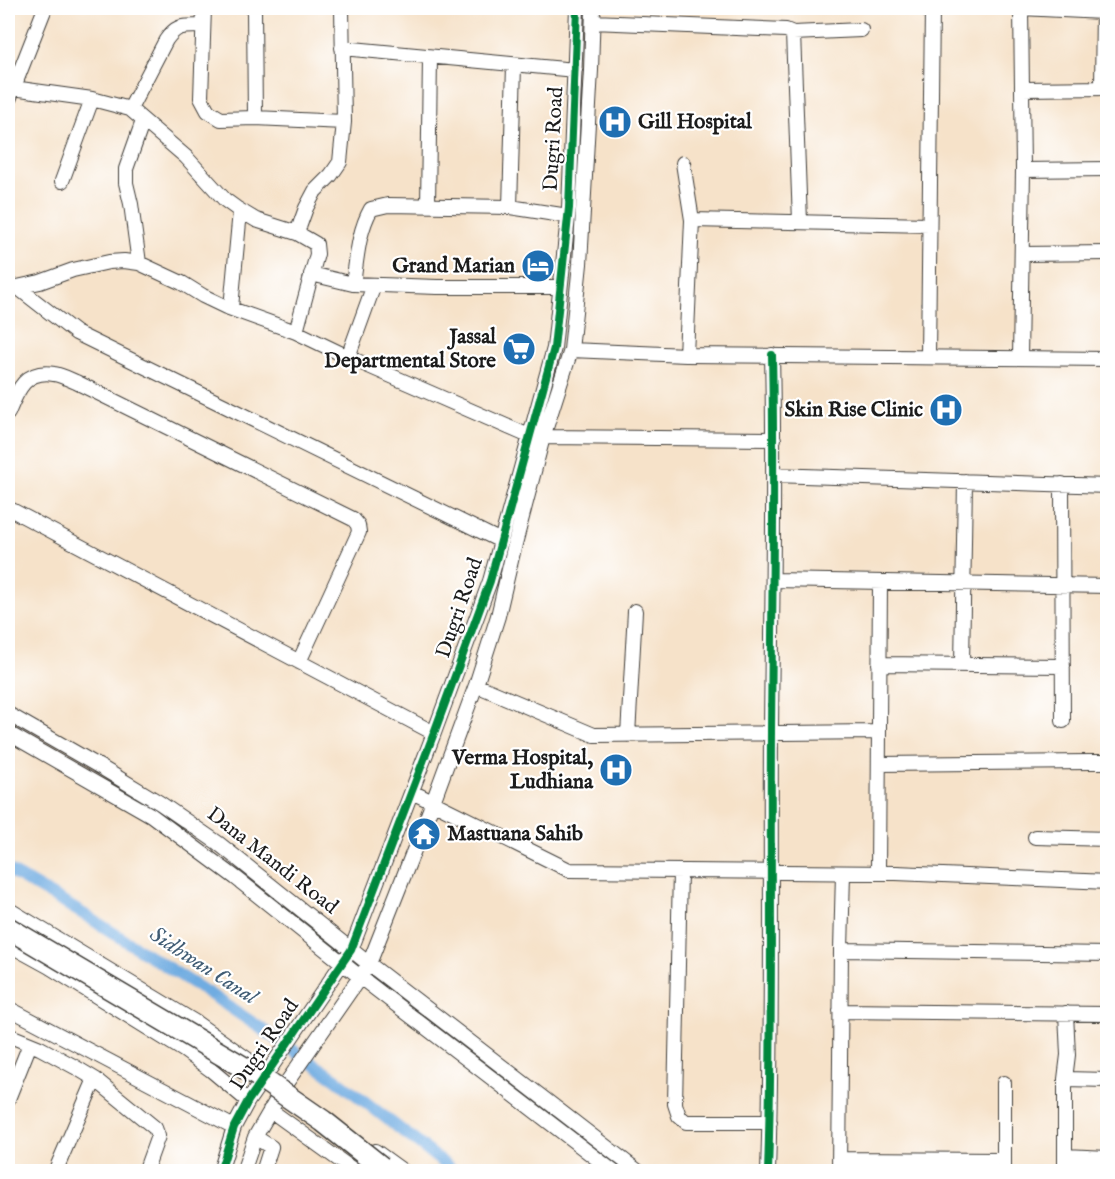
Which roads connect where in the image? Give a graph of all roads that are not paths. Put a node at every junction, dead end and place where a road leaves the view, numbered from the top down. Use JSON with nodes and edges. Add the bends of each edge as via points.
{"nodes":[{"id":1,"x":45,"y":8,"type":"edge"},
{"id":2,"x":204,"y":8,"type":"edge"},
{"id":3,"x":254,"y":8,"type":"edge"},
{"id":4,"x":342,"y":8,"type":"edge"},
{"id":5,"x":577,"y":8,"type":"edge"},
{"id":6,"x":932,"y":8,"type":"edge"},
{"id":7,"x":1021,"y":8,"type":"edge"},
{"id":8,"x":1103,"y":10,"type":"edge"},
{"id":9,"x":593,"y":15,"type":"edge"},
{"id":10,"x":203,"y":26,"type":"junction"},
{"id":11,"x":861,"y":30,"type":"dead end"},
{"id":12,"x":793,"y":33,"type":"junction"},
{"id":13,"x":342,"y":48,"type":"junction"},
{"id":14,"x":430,"y":57,"type":"junction"},
{"id":15,"x":514,"y":65,"type":"junction"},
{"id":16,"x":575,"y":70,"type":"junction"},
{"id":17,"x":13,"y":88,"type":"junction"},
{"id":18,"x":1105,"y":88,"type":"edge"},
{"id":19,"x":1022,"y":89,"type":"junction"},
{"id":20,"x":92,"y":99,"type":"junction"},
{"id":21,"x":8,"y":102,"type":"edge"},
{"id":22,"x":130,"y":109,"type":"junction"},
{"id":23,"x":255,"y":118,"type":"junction"},
{"id":24,"x":143,"y":121,"type":"junction"},
{"id":25,"x":344,"y":122,"type":"junction"},
{"id":26,"x":683,"y":163,"type":"dead end"},
{"id":27,"x":1107,"y":169,"type":"edge"},
{"id":28,"x":1023,"y":170,"type":"junction"},
{"id":29,"x":62,"y":180,"type":"dead end"},
{"id":30,"x":428,"y":206,"type":"junction"},
{"id":31,"x":510,"y":207,"type":"junction"},
{"id":32,"x":240,"y":211,"type":"junction"},
{"id":33,"x":568,"y":216,"type":"junction"},
{"id":34,"x":692,"y":220,"type":"junction"},
{"id":35,"x":800,"y":222,"type":"junction"},
{"id":36,"x":929,"y":225,"type":"junction"},
{"id":37,"x":297,"y":233,"type":"junction"},
{"id":38,"x":1107,"y":253,"type":"edge"},
{"id":39,"x":1022,"y":254,"type":"junction"},
{"id":40,"x":139,"y":263,"type":"junction"},
{"id":41,"x":311,"y":274,"type":"junction"},
{"id":42,"x":353,"y":284,"type":"junction"},
{"id":43,"x":374,"y":285,"type":"junction"},
{"id":44,"x":560,"y":287,"type":"junction"},
{"id":45,"x":12,"y":288,"type":"edge"},
{"id":46,"x":231,"y":308,"type":"junction"},
{"id":47,"x":296,"y":332,"type":"junction"},
{"id":48,"x":571,"y":350,"type":"junction"},
{"id":49,"x":686,"y":355,"type":"junction"},
{"id":50,"x":772,"y":356,"type":"junction"},
{"id":51,"x":348,"y":357,"type":"junction"},
{"id":52,"x":928,"y":357,"type":"junction"},
{"id":53,"x":1020,"y":358,"type":"junction"},
{"id":54,"x":1107,"y":360,"type":"edge"},
{"id":55,"x":8,"y":413,"type":"edge"},
{"id":56,"x":529,"y":436,"type":"junction"},
{"id":57,"x":543,"y":437,"type":"junction"},
{"id":58,"x":774,"y":439,"type":"junction"},
{"id":59,"x":773,"y":475,"type":"junction"},
{"id":60,"x":966,"y":481,"type":"junction"},
{"id":61,"x":1062,"y":484,"type":"junction"},
{"id":62,"x":1107,"y":486,"type":"edge"},
{"id":63,"x":8,"y":508,"type":"edge"},
{"id":64,"x":501,"y":542,"type":"junction"},
{"id":65,"x":773,"y":580,"type":"junction"},
{"id":66,"x":880,"y":582,"type":"junction"},
{"id":67,"x":964,"y":584,"type":"junction"},
{"id":68,"x":1063,"y":586,"type":"junction"},
{"id":69,"x":1107,"y":586,"type":"edge"},
{"id":70,"x":635,"y":611,"type":"dead end"},
{"id":71,"x":299,"y":662,"type":"junction"},
{"id":72,"x":879,"y":664,"type":"junction"},
{"id":73,"x":962,"y":665,"type":"junction"},
{"id":74,"x":1063,"y":666,"type":"junction"},
{"id":75,"x":476,"y":685,"type":"junction"},
{"id":76,"x":8,"y":714,"type":"edge"},
{"id":77,"x":1063,"y":721,"type":"dead end"},
{"id":78,"x":879,"y":732,"type":"junction"},
{"id":79,"x":8,"y":733,"type":"edge"},
{"id":80,"x":434,"y":733,"type":"junction"},
{"id":81,"x":771,"y":733,"type":"junction"},
{"id":82,"x":628,"y":735,"type":"junction"},
{"id":83,"x":1107,"y":762,"type":"edge"},
{"id":84,"x":879,"y":764,"type":"junction"},
{"id":85,"x":412,"y":792,"type":"junction"},
{"id":86,"x":432,"y":802,"type":"junction"},
{"id":87,"x":1035,"y":837,"type":"dead end"},
{"id":88,"x":1107,"y":839,"type":"edge"},
{"id":89,"x":680,"y":871,"type":"junction"},
{"id":90,"x":772,"y":873,"type":"junction"},
{"id":91,"x":843,"y":873,"type":"junction"},
{"id":92,"x":878,"y":873,"type":"junction"},
{"id":93,"x":1107,"y":882,"type":"edge"},
{"id":94,"x":8,"y":909,"type":"edge"},
{"id":95,"x":8,"y":928,"type":"edge"},
{"id":96,"x":8,"y":944,"type":"edge"},
{"id":97,"x":351,"y":950,"type":"junction"},
{"id":98,"x":841,"y":950,"type":"junction"},
{"id":99,"x":1107,"y":954,"type":"edge"},
{"id":100,"x":342,"y":963,"type":"junction"},
{"id":101,"x":369,"y":964,"type":"junction"},
{"id":102,"x":360,"y":977,"type":"junction"},
{"id":103,"x":8,"y":1008,"type":"edge"},
{"id":104,"x":840,"y":1011,"type":"junction"},
{"id":105,"x":1066,"y":1013,"type":"junction"},
{"id":106,"x":1107,"y":1014,"type":"edge"},
{"id":107,"x":8,"y":1035,"type":"edge"},
{"id":108,"x":30,"y":1044,"type":"junction"},
{"id":109,"x":269,"y":1072,"type":"junction"},
{"id":110,"x":95,"y":1079,"type":"junction"},
{"id":111,"x":1065,"y":1079,"type":"junction"},
{"id":112,"x":1107,"y":1080,"type":"edge"},
{"id":113,"x":1004,"y":1083,"type":"dead end"},
{"id":114,"x":286,"y":1084,"type":"junction"},
{"id":115,"x":8,"y":1099,"type":"edge"},
{"id":116,"x":248,"y":1101,"type":"junction"},
{"id":117,"x":270,"y":1110,"type":"junction"},
{"id":118,"x":770,"y":1122,"type":"junction"},
{"id":119,"x":234,"y":1127,"type":"junction"},
{"id":120,"x":255,"y":1137,"type":"junction"},
{"id":121,"x":1065,"y":1156,"type":"junction"},
{"id":122,"x":1107,"y":1158,"type":"edge"},
{"id":123,"x":245,"y":1165,"type":"edge"},
{"id":124,"x":839,"y":1165,"type":"edge"},
{"id":125,"x":1004,"y":1166,"type":"edge"},
{"id":126,"x":381,"y":1167,"type":"dead end"},
{"id":127,"x":264,"y":1171,"type":"edge"},
{"id":128,"x":55,"y":1172,"type":"edge"},
{"id":129,"x":144,"y":1172,"type":"edge"},
{"id":130,"x":220,"y":1172,"type":"edge"},
{"id":131,"x":356,"y":1172,"type":"edge"},
{"id":132,"x":404,"y":1172,"type":"edge"},
{"id":133,"x":614,"y":1172,"type":"edge"},
{"id":134,"x":639,"y":1172,"type":"edge"},
{"id":135,"x":768,"y":1172,"type":"edge"},
{"id":136,"x":1065,"y":1172,"type":"edge"}],
"edges":[{"from":1,"to":17,"type":"street"},
{"from":2,"to":10,"type":"street"},
{"from":3,"to":23,"type":"street"},
{"from":4,"to":13,"type":"street"},
{"from":5,"to":16,"type":"street","name":"Dugri Road"},
{"from":6,"to":36,"type":"street"},
{"from":7,"to":8,"type":"street"},
{"from":7,"to":19,"type":"street"},
{"from":8,"to":18,"type":"street"},
{"from":9,"to":12,"type":"street"},
{"from":9,"to":48,"type":"street","name":"Dugri Road","via":[[580,264]]},
{"from":10,"to":22,"type":"street","via":[[173,29]]},
{"from":10,"to":23,"type":"street","via":[[201,98],[208,111],[220,119]]},
{"from":11,"to":12,"type":"street"},
{"from":12,"to":35,"type":"street"},
{"from":13,"to":14,"type":"street"},
{"from":13,"to":25,"type":"street"},
{"from":14,"to":15,"type":"street"},
{"from":14,"to":30,"type":"street"},
{"from":15,"to":16,"type":"street"},
{"from":15,"to":31,"type":"street"},
{"from":16,"to":33,"type":"street","name":"Dugri Road"},
{"from":17,"to":20,"type":"street"},
{"from":17,"to":21,"type":"street"},
{"from":18,"to":19,"type":"street"},
{"from":19,"to":28,"type":"street"},
{"from":20,"to":22,"type":"street"},
{"from":20,"to":29,"type":"street"},
{"from":22,"to":24,"type":"street"},
{"from":23,"to":25,"type":"street"},
{"from":24,"to":32,"type":"street"},
{"from":24,"to":40,"type":"street","via":[[126,169]]},
{"from":25,"to":37,"type":"street","via":[[340,162],[315,191]]},
{"from":26,"to":34,"type":"street"},
{"from":27,"to":28,"type":"street"},
{"from":28,"to":39,"type":"street"},
{"from":30,"to":31,"type":"street"},
{"from":30,"to":42,"type":"street","via":[[388,205],[371,209],[360,232]]},
{"from":31,"to":33,"type":"street"},
{"from":32,"to":37,"type":"street"},
{"from":32,"to":46,"type":"street"},
{"from":33,"to":44,"type":"street","name":"Dugri Road"},
{"from":34,"to":35,"type":"street"},
{"from":34,"to":49,"type":"street"},
{"from":35,"to":36,"type":"street"},
{"from":36,"to":52,"type":"street"},
{"from":37,"to":41,"type":"street","via":[[316,244]]},
{"from":38,"to":39,"type":"street"},
{"from":39,"to":53,"type":"street"},
{"from":40,"to":45,"type":"street","via":[[109,262]]},
{"from":40,"to":46,"type":"street"},
{"from":41,"to":42,"type":"street"},
{"from":41,"to":47,"type":"street"},
{"from":42,"to":43,"type":"street"},
{"from":43,"to":44,"type":"street"},
{"from":43,"to":51,"type":"street"},
{"from":44,"to":56,"type":"street","name":"Dugri Road","via":[[554,348]]},
{"from":45,"to":64,"type":"street","via":[[76,333]]},
{"from":46,"to":47,"type":"street"},
{"from":47,"to":51,"type":"street"},
{"from":48,"to":49,"type":"street"},
{"from":48,"to":57,"type":"street","name":"Dugri Road"},
{"from":49,"to":50,"type":"street"},
{"from":50,"to":52,"type":"street"},
{"from":50,"to":58,"type":"street"},
{"from":51,"to":56,"type":"street"},
{"from":52,"to":53,"type":"street"},
{"from":53,"to":54,"type":"street"},
{"from":55,"to":71,"type":"street","via":[[18,389],[28,378],[53,374],[353,519],[359,532]]},
{"from":56,"to":64,"type":"street","name":"Dugri Road"},
{"from":57,"to":58,"type":"street"},
{"from":57,"to":75,"type":"street","name":"Dugri Road","via":[[498,616]]},
{"from":58,"to":59,"type":"street"},
{"from":59,"to":60,"type":"street"},
{"from":59,"to":65,"type":"street"},
{"from":60,"to":61,"type":"street"},
{"from":60,"to":67,"type":"street"},
{"from":61,"to":62,"type":"street"},
{"from":61,"to":68,"type":"street"},
{"from":63,"to":71,"type":"street"},
{"from":64,"to":80,"type":"street","name":"Dugri Road"},
{"from":65,"to":66,"type":"street"},
{"from":65,"to":81,"type":"street"},
{"from":66,"to":67,"type":"street"},
{"from":66,"to":72,"type":"street"},
{"from":67,"to":68,"type":"street"},
{"from":67,"to":73,"type":"street"},
{"from":68,"to":69,"type":"street"},
{"from":68,"to":74,"type":"street"},
{"from":70,"to":82,"type":"street"},
{"from":71,"to":80,"type":"street"},
{"from":72,"to":73,"type":"street"},
{"from":72,"to":78,"type":"street"},
{"from":73,"to":74,"type":"street"},
{"from":74,"to":77,"type":"street"},
{"from":75,"to":82,"type":"street","via":[[594,735]]},
{"from":75,"to":86,"type":"street","name":"Dugri Road"},
{"from":76,"to":97,"type":"street","name":"Dana Mandi Road","via":[[160,803],[218,843]]},
{"from":78,"to":81,"type":"street"},
{"from":78,"to":84,"type":"street"},
{"from":79,"to":100,"type":"street","via":[[151,815]]},
{"from":80,"to":85,"type":"street","name":"Dugri Road"},
{"from":81,"to":82,"type":"street"},
{"from":81,"to":90,"type":"street"},
{"from":83,"to":84,"type":"street"},
{"from":84,"to":92,"type":"street"},
{"from":85,"to":86,"type":"street"},
{"from":85,"to":97,"type":"street","name":"Dugri Road"},
{"from":86,"to":89,"type":"street","via":[[568,870]]},
{"from":86,"to":101,"type":"street","name":"Dugri Road"},
{"from":87,"to":88,"type":"street"},
{"from":89,"to":90,"type":"street"},
{"from":89,"to":118,"type":"street","via":[[675,1104],[679,1116],[686,1122]]},
{"from":90,"to":91,"type":"street"},
{"from":90,"to":118,"type":"street"},
{"from":91,"to":92,"type":"street"},
{"from":91,"to":98,"type":"street"},
{"from":92,"to":93,"type":"street"},
{"from":94,"to":109,"type":"street","via":[[195,1022]]},
{"from":95,"to":126,"type":"highway","bridge":true,"via":[[258,1076]]},
{"from":96,"to":116,"type":"street","via":[[177,1046]]},
{"from":97,"to":100,"type":"street","name":"Dugri Road"},
{"from":97,"to":101,"type":"street","name":"Dana Mandi Road"},
{"from":98,"to":99,"type":"street"},
{"from":98,"to":104,"type":"street"},
{"from":100,"to":102,"type":"street"},
{"from":100,"to":109,"type":"street","name":"Dugri Road"},
{"from":101,"to":102,"type":"street","name":"Dugri Road"},
{"from":101,"to":134,"type":"street","name":"Dana Mandi Road"},
{"from":102,"to":114,"type":"street","name":"Dugri Road"},
{"from":102,"to":133,"type":"street"},
{"from":103,"to":119,"type":"street"},
{"from":104,"to":105,"type":"street"},
{"from":104,"to":124,"type":"street"},
{"from":105,"to":106,"type":"street"},
{"from":105,"to":111,"type":"street"},
{"from":107,"to":108,"type":"street"},
{"from":108,"to":110,"type":"street"},
{"from":108,"to":115,"type":"street"},
{"from":109,"to":114,"type":"street"},
{"from":109,"to":116,"type":"street","name":"Dugri Road"},
{"from":110,"to":128,"type":"street"},
{"from":110,"to":129,"type":"street","via":[[156,1131],[158,1136]]},
{"from":111,"to":112,"type":"street"},
{"from":111,"to":121,"type":"street"},
{"from":113,"to":125,"type":"street"},
{"from":114,"to":117,"type":"street","name":"Dugri Road"},
{"from":114,"to":132,"type":"street"},
{"from":116,"to":119,"type":"street","name":"Dugri Road"},
{"from":117,"to":120,"type":"street","name":"Dugri Road"},
{"from":117,"to":131,"type":"street"},
{"from":118,"to":135,"type":"street"},
{"from":119,"to":130,"type":"street","name":"Dugri Road"},
{"from":120,"to":123,"type":"street","name":"Dugri Road"},
{"from":120,"to":127,"type":"street","via":[[271,1147]]},
{"from":121,"to":122,"type":"street"},
{"from":121,"to":136,"type":"street"},
{"from":123,"to":127,"type":"street"},
{"from":124,"to":125,"type":"street"}]}
